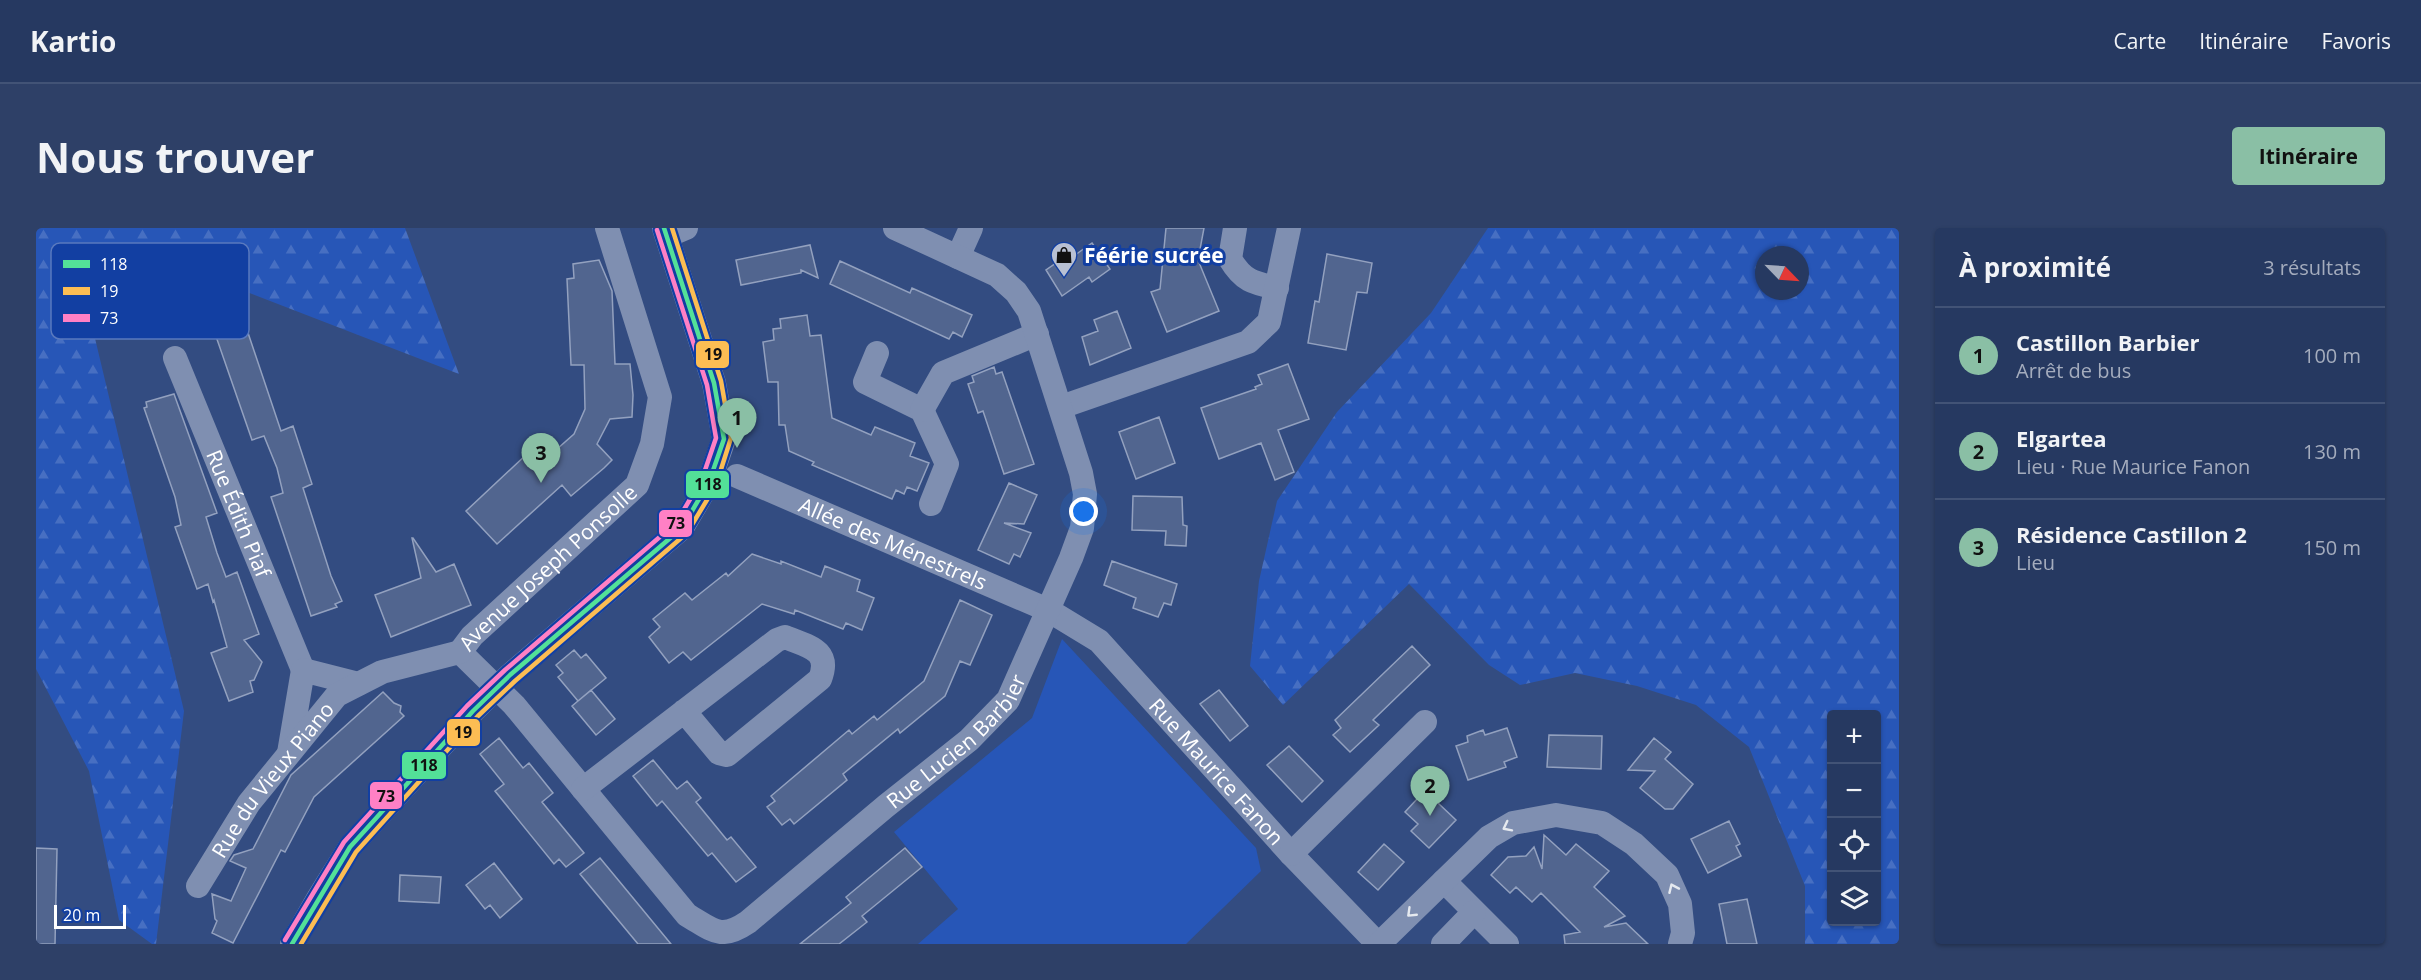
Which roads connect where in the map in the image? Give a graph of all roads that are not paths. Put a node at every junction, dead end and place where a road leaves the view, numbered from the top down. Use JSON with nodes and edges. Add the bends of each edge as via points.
{"nodes":[{"id":1,"x":607,"y":228,"type":"edge"},
{"id":2,"x":895,"y":228,"type":"edge"},
{"id":3,"x":971,"y":228,"type":"edge"},
{"id":4,"x":1235,"y":228,"type":"edge"},
{"id":5,"x":1289,"y":228,"type":"edge"},
{"id":6,"x":672,"y":231,"type":"edge"},
{"id":7,"x":958,"y":257,"type":"junction"},
{"id":8,"x":1277,"y":288,"type":"junction"},
{"id":9,"x":1037,"y":334,"type":"junction"},
{"id":10,"x":877,"y":353,"type":"dead end"},
{"id":11,"x":175,"y":358,"type":"dead end"},
{"id":12,"x":1061,"y":407,"type":"junction"},
{"id":13,"x":922,"y":410,"type":"junction"},
{"id":14,"x":737,"y":476,"type":"dead end"},
{"id":15,"x":931,"y":504,"type":"dead end"},
{"id":16,"x":1048,"y":610,"type":"junction"},
{"id":17,"x":460,"y":651,"type":"junction"},
{"id":18,"x":303,"y":670,"type":"junction"},
{"id":19,"x":358,"y":684,"type":"junction"},
{"id":20,"x":497,"y":689,"type":"junction"},
{"id":21,"x":684,"y":711,"type":"junction"},
{"id":22,"x":1425,"y":722,"type":"dead end"},
{"id":23,"x":289,"y":754,"type":"junction"},
{"id":24,"x":583,"y":789,"type":"junction"},
{"id":25,"x":1291,"y":854,"type":"junction"},
{"id":26,"x":1444,"y":881,"type":"junction"},
{"id":27,"x":198,"y":886,"type":"dead end"},
{"id":28,"x":1474,"y":912,"type":"junction"},
{"id":29,"x":713,"y":938,"type":"edge"},
{"id":30,"x":292,"y":944,"type":"edge"},
{"id":31,"x":1379,"y":944,"type":"edge"},
{"id":32,"x":1443,"y":944,"type":"edge"},
{"id":33,"x":1507,"y":944,"type":"edge"},
{"id":34,"x":1680,"y":944,"type":"edge"}],
"edges":[{"from":1,"to":17,"type":"street","name":"Avenue Joseph Ponsolle","via":[[660,397],[652,444],[637,485],[480,628]]},
{"from":2,"to":7,"type":"street","name":"Rue Lucien Barbier"},
{"from":3,"to":7,"type":"street"},
{"from":4,"to":8,"type":"street","via":[[1230,259],[1238,273],[1251,282]]},
{"from":5,"to":8,"type":"street"},
{"from":6,"to":20,"type":"street","via":[[714,383],[724,439],[709,482],[682,528]]},
{"from":7,"to":9,"type":"street","name":"Rue Lucien Barbier","via":[[996,275],[1016,292],[1029,311]]},
{"from":8,"to":12,"type":"street","via":[[1269,322],[1248,342]]},
{"from":9,"to":12,"type":"street","name":"Rue Lucien Barbier"},
{"from":9,"to":13,"type":"street","via":[[943,373]]},
{"from":10,"to":13,"type":"street","via":[[865,382]]},
{"from":11,"to":18,"type":"street","name":"Rue Édith Piaf"},
{"from":12,"to":16,"type":"street","name":"Rue Lucien Barbier","via":[[1085,494],[1082,528]]},
{"from":13,"to":15,"type":"street","via":[[947,464]]},
{"from":14,"to":16,"type":"street","name":"Allée des Ménestrels"},
{"from":16,"to":25,"type":"street","name":"Rue Maurice Fanon","via":[[1100,641]]},
{"from":16,"to":29,"type":"street","name":"Rue Lucien Barbier","via":[[1008,700],[969,740],[748,922]]},
{"from":17,"to":19,"type":"street","name":"Rue du Vieux Piano","via":[[382,672]]},
{"from":17,"to":20,"type":"street","name":"Avenue Joseph Ponsolle"},
{"from":18,"to":19,"type":"street"},
{"from":18,"to":23,"type":"street"},
{"from":19,"to":23,"type":"street","name":"Rue du Vieux Piano","via":[[337,695]]},
{"from":20,"to":24,"type":"street","name":"Rue Lucien Barbier"},
{"from":20,"to":30,"type":"street","via":[[350,847]]},
{"from":21,"to":21,"type":"street","via":[[777,640],[785,637],[823,658],[820,679],[727,755],[719,753]]},
{"from":21,"to":24,"type":"street"},
{"from":22,"to":25,"type":"street"},
{"from":23,"to":27,"type":"street","name":"Rue du Vieux Piano","via":[[249,803]]},
{"from":24,"to":29,"type":"street","name":"Rue Lucien Barbier","via":[[687,915]]},
{"from":25,"to":31,"type":"street","name":"Rue Maurice Fanon"},
{"from":26,"to":28,"type":"street"},
{"from":26,"to":31,"type":"street","name":"Rue Maurice Fanon","one_way":true},
{"from":34,"to":26,"type":"street","name":"Rue Maurice Fanon","one_way":true,"via":[[1680,904],[1667,875],[1634,844],[1602,823],[1556,815],[1513,823],[1489,837]]},
{"from":28,"to":32,"type":"street"},
{"from":28,"to":33,"type":"street"}]}
